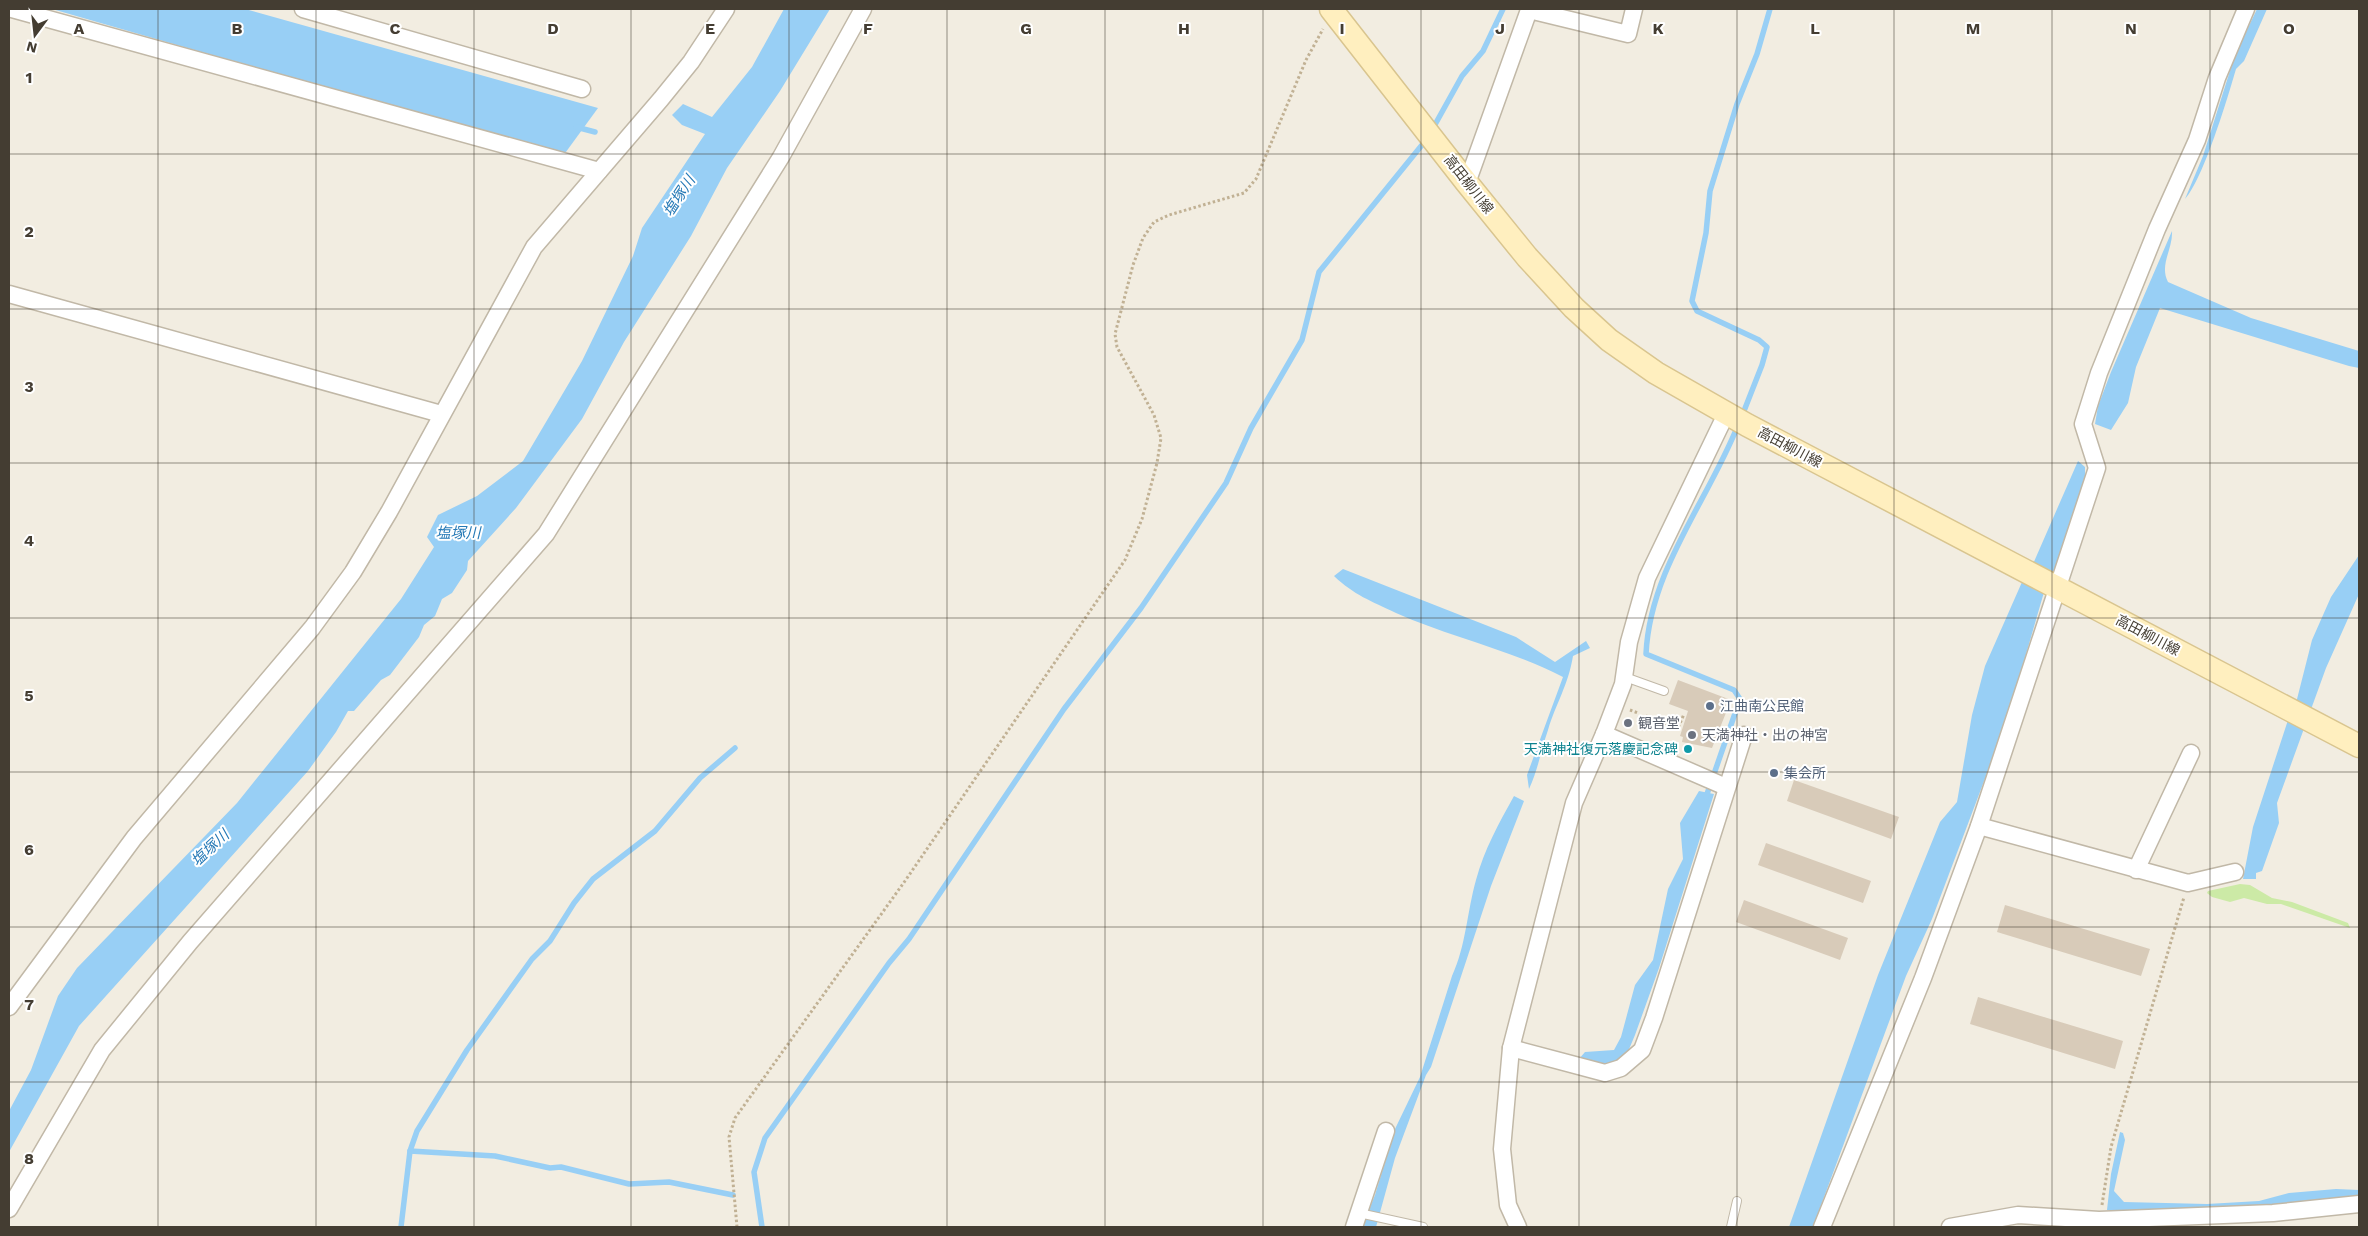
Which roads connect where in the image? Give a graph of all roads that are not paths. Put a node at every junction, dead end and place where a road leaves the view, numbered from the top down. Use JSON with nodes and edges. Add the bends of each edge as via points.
{"nodes":[{"id":1,"x":12,"y":9,"type":"edge"},
{"id":2,"x":303,"y":9,"type":"edge"},
{"id":3,"x":726,"y":9,"type":"edge"},
{"id":4,"x":863,"y":9,"type":"edge"},
{"id":5,"x":1634,"y":9,"type":"edge"},
{"id":6,"x":2246,"y":9,"type":"edge"},
{"id":7,"x":1332,"y":10,"type":"edge"},
{"id":8,"x":582,"y":89,"type":"dead end"},
{"id":9,"x":599,"y":171,"type":"junction"},
{"id":10,"x":1467,"y":182,"type":"junction"},
{"id":11,"x":9,"y":294,"type":"edge"},
{"id":12,"x":442,"y":414,"type":"junction"},
{"id":13,"x":1737,"y":419,"type":"junction"},
{"id":14,"x":2054,"y":585,"type":"junction"},
{"id":15,"x":1625,"y":677,"type":"junction"},
{"id":16,"x":1664,"y":691,"type":"dead end"},
{"id":17,"x":1604,"y":734,"type":"junction"},
{"id":18,"x":1744,"y":735,"type":"dead end"},
{"id":19,"x":2359,"y":746,"type":"edge"},
{"id":20,"x":2191,"y":753,"type":"dead end"},
{"id":21,"x":1723,"y":785,"type":"junction"},
{"id":22,"x":1979,"y":826,"type":"junction"},
{"id":23,"x":2136,"y":870,"type":"junction"},
{"id":24,"x":2234,"y":872,"type":"dead end"},
{"id":25,"x":9,"y":1007,"type":"edge"},
{"id":26,"x":1511,"y":1048,"type":"junction"},
{"id":27,"x":1386,"y":1131,"type":"dead end"},
{"id":28,"x":1737,"y":1201,"type":"dead end"},
{"id":29,"x":2359,"y":1204,"type":"edge"},
{"id":30,"x":9,"y":1209,"type":"edge"},
{"id":31,"x":1356,"y":1220,"type":"edge"},
{"id":32,"x":1423,"y":1227,"type":"edge"},
{"id":33,"x":1518,"y":1227,"type":"edge"},
{"id":34,"x":1731,"y":1227,"type":"edge"},
{"id":35,"x":1822,"y":1227,"type":"edge"},
{"id":36,"x":1950,"y":1227,"type":"edge"}],
"edges":[{"from":1,"to":9,"type":"street"},
{"from":2,"to":8,"type":"street"},
{"from":3,"to":9,"type":"street","via":[[685,69]]},
{"from":4,"to":30,"type":"street","via":[[780,157],[546,534],[190,942],[102,1050]]},
{"from":5,"to":10,"type":"street","via":[[1628,34],[1529,10]]},
{"from":6,"to":14,"type":"street","via":[[2217,78],[2197,140],[2096,382],[2083,424],[2097,468]]},
{"from":7,"to":10,"type":"main road","name":"高田柳川線"},
{"from":9,"to":12,"type":"street","via":[[534,247]]},
{"from":10,"to":13,"type":"main road","name":"高田柳川線","via":[[1527,256],[1574,308],[1609,340],[1656,373]]},
{"from":11,"to":12,"type":"street"},
{"from":12,"to":25,"type":"street","via":[[353,572],[312,628],[134,838]]},
{"from":13,"to":14,"type":"main road","name":"高田柳川線"},
{"from":13,"to":15,"type":"street","via":[[1647,578],[1629,642]]},
{"from":14,"to":19,"type":"main road","name":"高田柳川線"},
{"from":14,"to":22,"type":"street"},
{"from":15,"to":16,"type":"lane"},
{"from":15,"to":17,"type":"street"},
{"from":17,"to":21,"type":"street"},
{"from":17,"to":26,"type":"street","via":[[1574,803]]},
{"from":18,"to":21,"type":"street"},
{"from":20,"to":23,"type":"street"},
{"from":21,"to":26,"type":"street","via":[[1642,1050],[1621,1068],[1605,1073]]},
{"from":22,"to":23,"type":"street"},
{"from":22,"to":35,"type":"street","via":[[1923,978]]},
{"from":23,"to":24,"type":"street","via":[[2188,883]]},
{"from":26,"to":33,"type":"street","via":[[1502,1149],[1508,1205]]},
{"from":27,"to":31,"type":"street"},
{"from":28,"to":34,"type":"lane"},
{"from":29,"to":36,"type":"street","via":[[2273,1213],[2099,1220],[2018,1215]]},
{"from":31,"to":32,"type":"lane"}]}
